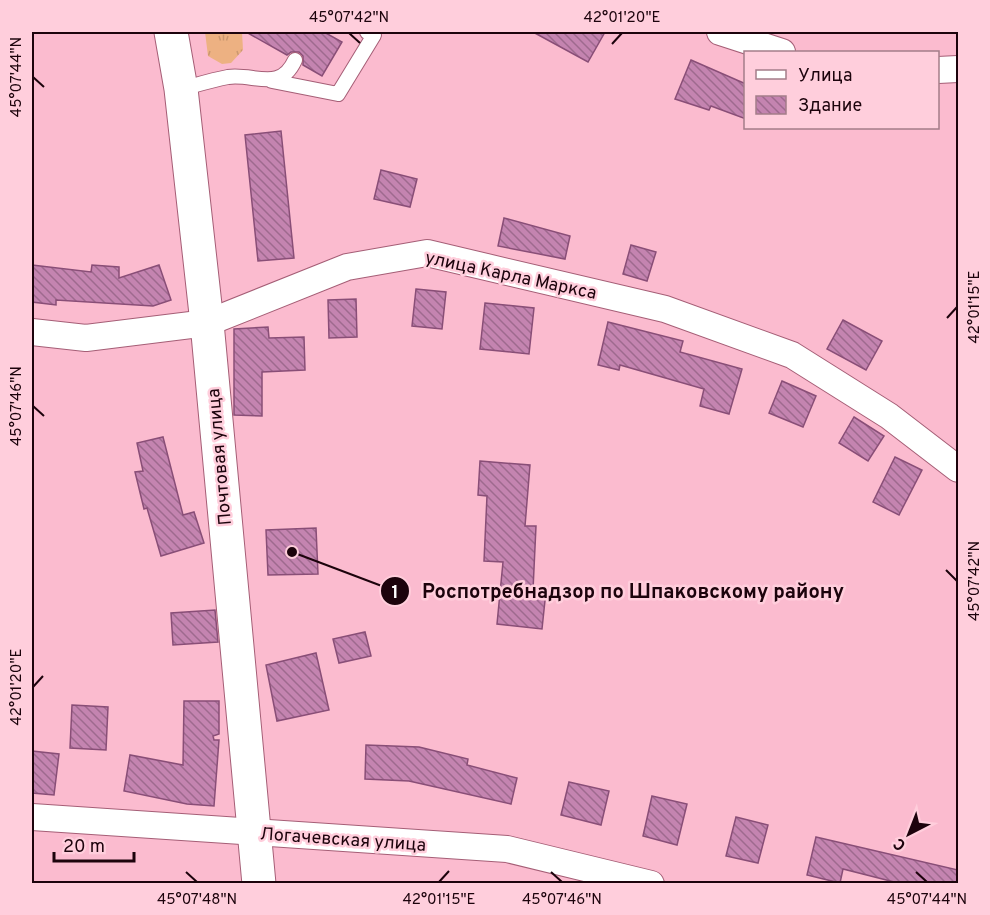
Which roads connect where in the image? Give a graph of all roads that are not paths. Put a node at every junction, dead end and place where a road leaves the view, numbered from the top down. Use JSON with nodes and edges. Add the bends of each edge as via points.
{"nodes":[{"id":1,"x":171,"y":32,"type":"edge"},
{"id":2,"x":367,"y":32,"type":"edge"},
{"id":3,"x":720,"y":32,"type":"edge"},
{"id":4,"x":779,"y":51,"type":"edge"},
{"id":5,"x":296,"y":60,"type":"dead end"},
{"id":6,"x":958,"y":69,"type":"edge"},
{"id":7,"x":939,"y":70,"type":"edge"},
{"id":8,"x":272,"y":81,"type":"junction"},
{"id":9,"x":181,"y":89,"type":"junction"},
{"id":10,"x":207,"y":323,"type":"junction"},
{"id":11,"x":32,"y":332,"type":"edge"},
{"id":12,"x":958,"y":469,"type":"edge"},
{"id":13,"x":32,"y":817,"type":"edge"},
{"id":14,"x":254,"y":834,"type":"junction"},
{"id":15,"x":259,"y":884,"type":"edge"},
{"id":16,"x":651,"y":884,"type":"edge"}],
"edges":[{"from":1,"to":9,"type":"main road","name":"Почтовая улица"},
{"from":2,"to":8,"type":"lane","via":[[374,35],[338,94]]},
{"from":3,"to":4,"type":"street"},
{"from":5,"to":8,"type":"lane","via":[[291,69]]},
{"from":6,"to":7,"type":"street"},
{"from":8,"to":9,"type":"lane","via":[[230,77]]},
{"from":9,"to":10,"type":"main road","name":"Почтовая улица"},
{"from":10,"to":11,"type":"street","name":"улица Карла Маркса","via":[[86,338]]},
{"from":10,"to":12,"type":"street","name":"улица Карла Маркса","via":[[347,267],[427,254],[664,309],[792,355],[889,416]]},
{"from":10,"to":14,"type":"main road","name":"Почтовая улица"},
{"from":13,"to":14,"type":"street","name":"Логачевская улица"},
{"from":14,"to":15,"type":"main road","name":"Почтовая улица"},
{"from":14,"to":16,"type":"street","name":"Логачевская улица","via":[[507,849]]}]}
